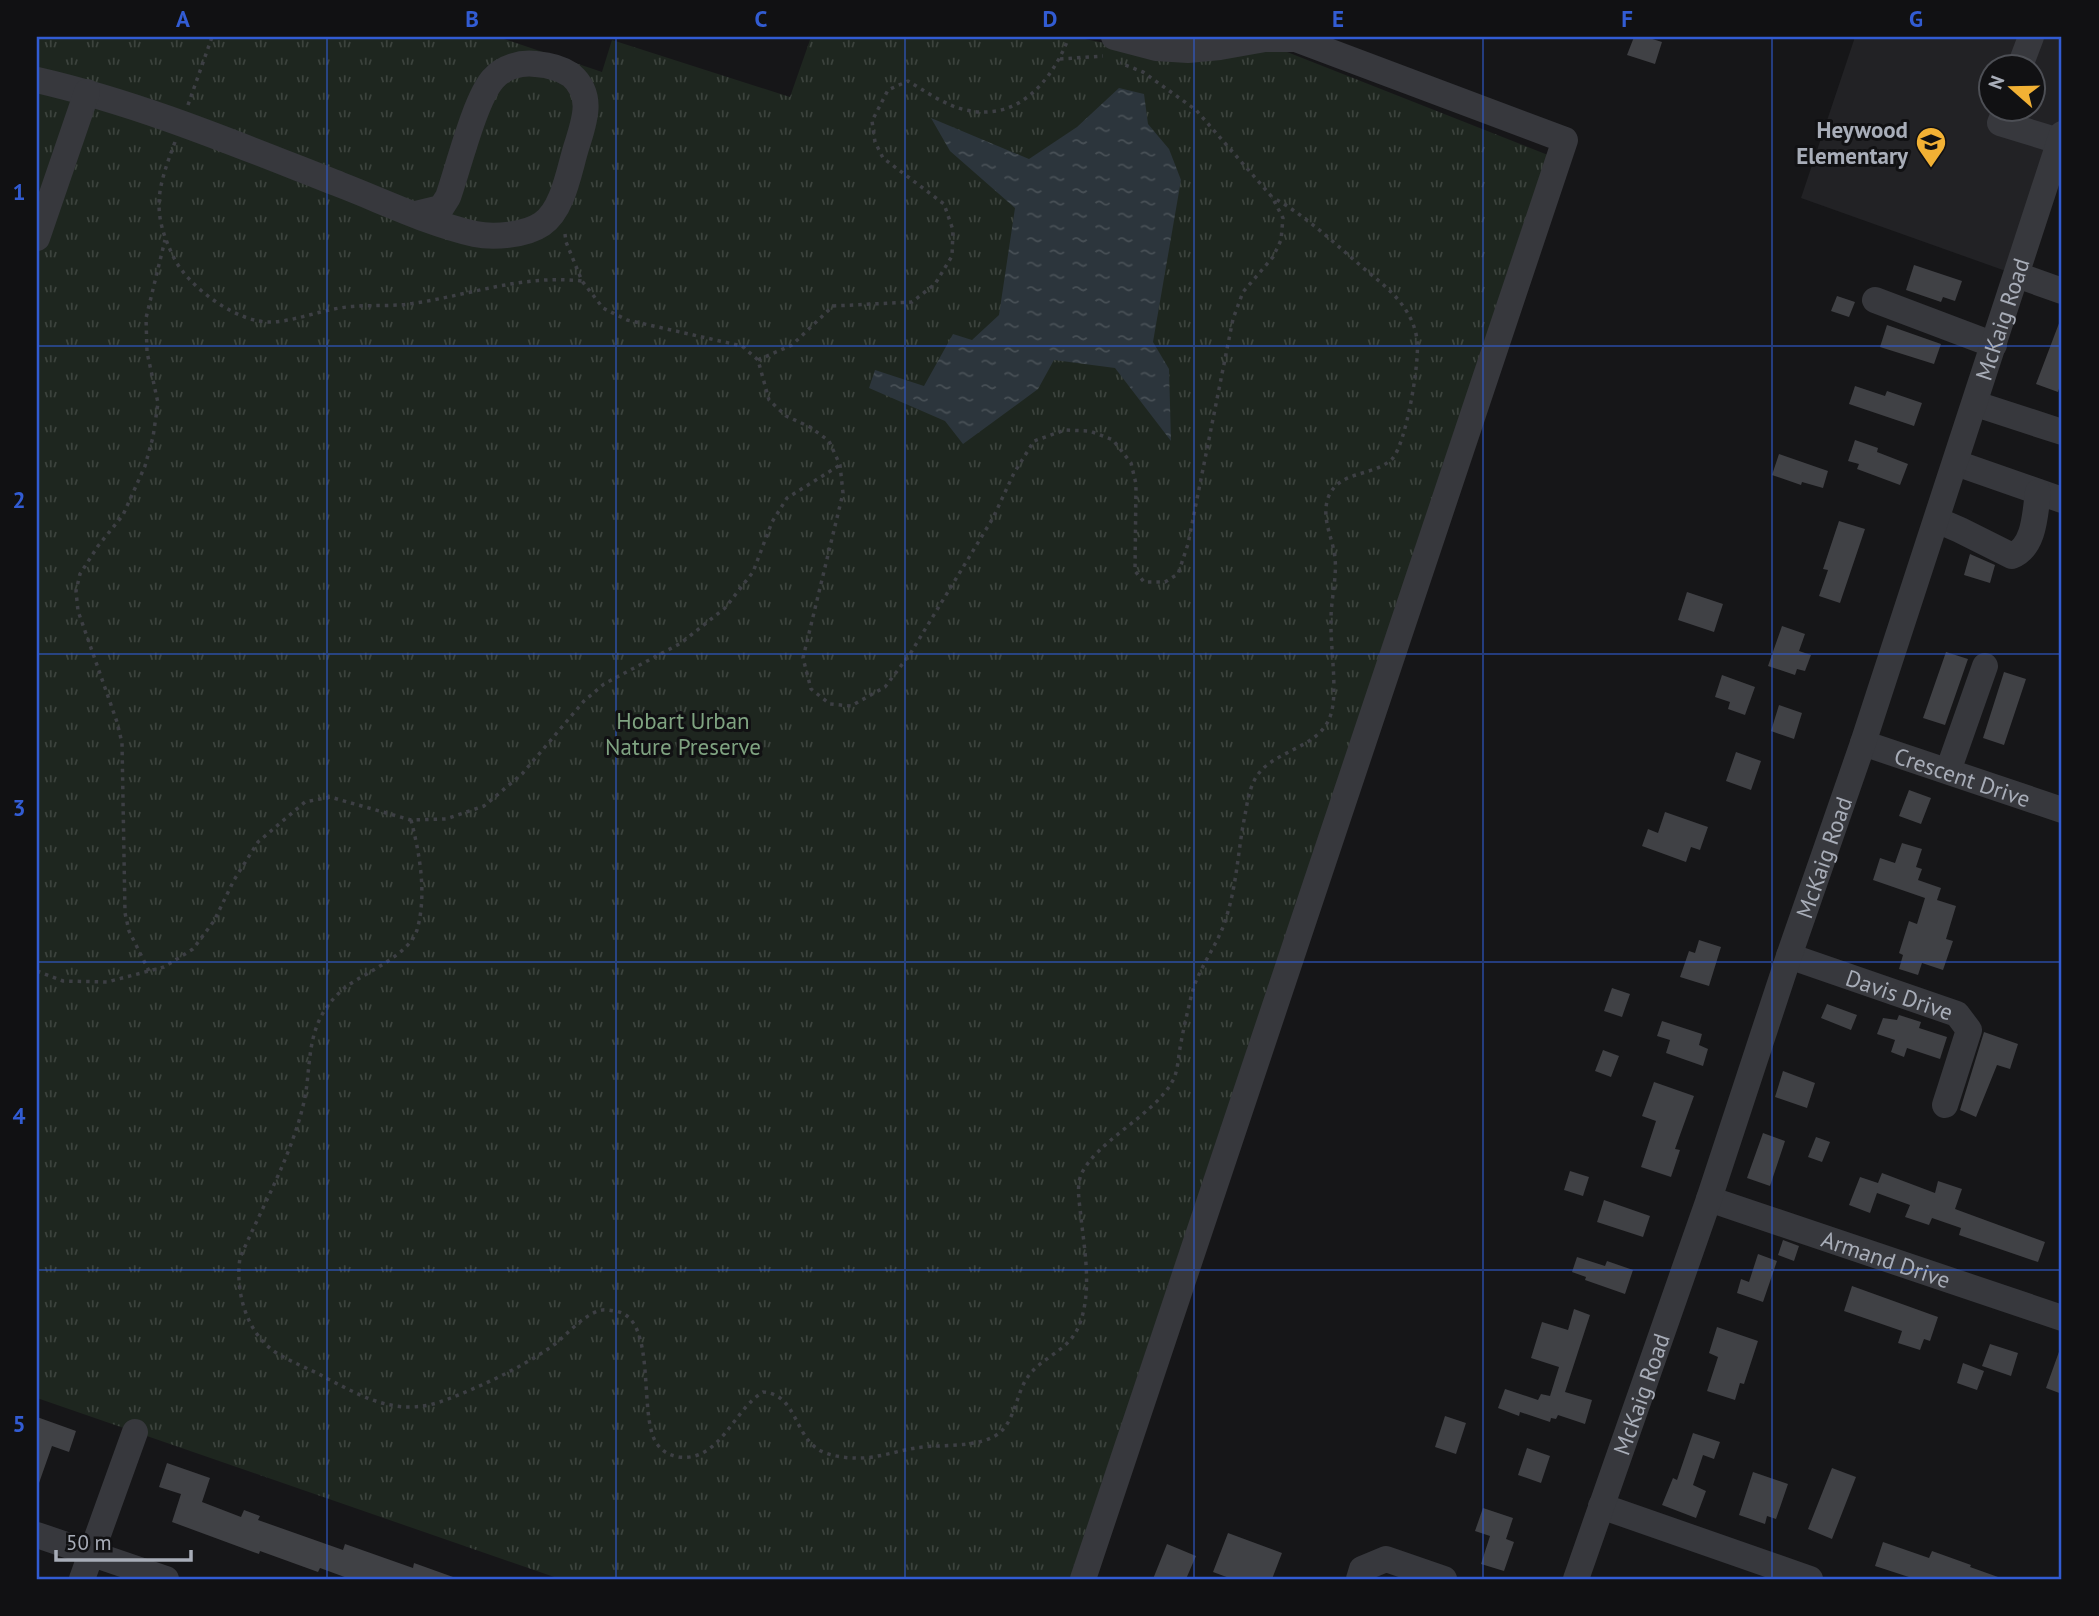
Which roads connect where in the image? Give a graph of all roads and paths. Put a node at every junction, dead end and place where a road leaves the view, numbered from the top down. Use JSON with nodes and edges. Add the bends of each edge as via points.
{"nodes":[{"id":1,"x":212,"y":37,"type":"edge"},
{"id":2,"x":1069,"y":37,"type":"edge"},
{"id":3,"x":1114,"y":37,"type":"edge"},
{"id":4,"x":1060,"y":59,"type":"junction"},
{"id":5,"x":37,"y":80,"type":"edge"},
{"id":6,"x":87,"y":92,"type":"junction"},
{"id":7,"x":182,"y":122,"type":"junction"},
{"id":8,"x":2000,"y":122,"type":"edge"},
{"id":9,"x":2061,"y":139,"type":"edge"},
{"id":10,"x":1272,"y":197,"type":"junction"},
{"id":11,"x":416,"y":214,"type":"junction"},
{"id":12,"x":565,"y":232,"type":"dead end"},
{"id":13,"x":37,"y":239,"type":"edge"},
{"id":14,"x":165,"y":240,"type":"junction"},
{"id":15,"x":2017,"y":275,"type":"junction"},
{"id":16,"x":582,"y":281,"type":"junction"},
{"id":17,"x":2062,"y":291,"type":"edge"},
{"id":18,"x":1875,"y":300,"type":"dead end"},
{"id":19,"x":1994,"y":345,"type":"junction"},
{"id":20,"x":758,"y":360,"type":"junction"},
{"id":21,"x":1976,"y":404,"type":"junction"},
{"id":22,"x":2062,"y":432,"type":"edge"},
{"id":23,"x":1956,"y":463,"type":"junction"},
{"id":24,"x":840,"y":465,"type":"junction"},
{"id":25,"x":2050,"y":496,"type":"edge"},
{"id":26,"x":1937,"y":520,"type":"junction"},
{"id":27,"x":1985,"y":666,"type":"dead end"},
{"id":28,"x":1864,"y":743,"type":"junction"},
{"id":29,"x":1948,"y":771,"type":"junction"},
{"id":30,"x":2062,"y":810,"type":"edge"},
{"id":31,"x":411,"y":820,"type":"junction"},
{"id":32,"x":1789,"y":956,"type":"junction"},
{"id":33,"x":37,"y":971,"type":"edge"},
{"id":34,"x":149,"y":971,"type":"junction"},
{"id":35,"x":1945,"y":1105,"type":"dead end"},
{"id":36,"x":1709,"y":1199,"type":"junction"},
{"id":37,"x":2062,"y":1318,"type":"edge"},
{"id":38,"x":135,"y":1432,"type":"dead end"},
{"id":39,"x":1601,"y":1506,"type":"junction"},
{"id":40,"x":37,"y":1535,"type":"edge"},
{"id":41,"x":92,"y":1553,"type":"junction"},
{"id":42,"x":82,"y":1579,"type":"edge"},
{"id":43,"x":166,"y":1579,"type":"edge"},
{"id":44,"x":1083,"y":1579,"type":"edge"},
{"id":45,"x":1359,"y":1579,"type":"edge"},
{"id":46,"x":1444,"y":1579,"type":"edge"},
{"id":47,"x":1576,"y":1579,"type":"edge"},
{"id":48,"x":1810,"y":1579,"type":"edge"}],
"edges":[{"from":1,"to":7,"type":"path"},
{"from":2,"to":4,"type":"path"},
{"from":3,"to":44,"type":"street","via":[[1156,48],[1188,50],[1296,39],[1565,140]]},
{"from":4,"to":10,"type":"path","via":[[1101,55],[1143,72],[1196,110]]},
{"from":4,"to":20,"type":"path","via":[[1020,104],[989,114],[963,110],[908,82],[888,90],[872,121],[875,142],[883,158],[944,204],[953,230],[952,256],[935,284],[912,302],[833,306],[792,345]]},
{"from":5,"to":6,"type":"street"},
{"from":6,"to":7,"type":"street"},
{"from":6,"to":13,"type":"street"},
{"from":7,"to":11,"type":"street"},
{"from":7,"to":14,"type":"path","via":[[161,178],[157,205]]},
{"from":8,"to":9,"type":"street"},
{"from":9,"to":15,"type":"street","name":"McKaig Road"},
{"from":10,"to":24,"type":"path","via":[[1283,218],[1281,240],[1273,257],[1243,292],[1233,319],[1178,574],[1165,582],[1144,582],[1135,571],[1136,484],[1131,463],[1113,440],[1090,431],[1065,430],[1034,441],[993,519],[885,687],[851,706],[830,704],[811,689],[803,658],[843,493]]},
{"from":10,"to":31,"type":"path","via":[[1293,208],[1385,286],[1407,311],[1418,342],[1405,435],[1391,460],[1337,483],[1330,494],[1326,523],[1336,561],[1328,723],[1254,778],[1232,896],[1220,935],[1196,975],[1174,1080],[1088,1163],[1079,1180],[1086,1285],[1076,1333],[1065,1348],[1028,1376],[1000,1433],[978,1441],[866,1457],[833,1455],[808,1441],[782,1398],[763,1392],[711,1447],[691,1458],[673,1456],[653,1439],[639,1332],[618,1311],[600,1310],[539,1355],[464,1393],[407,1409],[359,1395],[274,1352],[260,1337],[240,1298],[240,1258],[292,1141],[304,1105],[311,1044],[324,1012],[346,987],[395,956],[416,933],[421,868]]},
{"from":11,"to":11,"type":"street","via":[[477,234],[510,236],[542,224],[561,199],[583,125],[587,100],[570,74],[532,63],[509,67],[493,78],[482,97],[448,197],[440,208]]},
{"from":12,"to":16,"type":"path"},
{"from":14,"to":16,"type":"path","via":[[180,270],[206,293],[239,317],[271,323],[341,307],[408,304],[532,280]]},
{"from":14,"to":34,"type":"path","via":[[146,318],[158,403],[153,437],[127,506],[80,574],[76,592],[78,611],[122,743],[125,913]]},
{"from":15,"to":17,"type":"street"},
{"from":15,"to":19,"type":"street","name":"McKaig Road"},
{"from":16,"to":20,"type":"path","via":[[603,308],[627,320],[741,346]]},
{"from":18,"to":19,"type":"street"},
{"from":19,"to":21,"type":"street","name":"McKaig Road"},
{"from":20,"to":24,"type":"path","via":[[769,400],[786,416],[829,441]]},
{"from":21,"to":22,"type":"street"},
{"from":21,"to":23,"type":"street","name":"McKaig Road"},
{"from":23,"to":25,"type":"street"},
{"from":23,"to":26,"type":"street","name":"McKaig Road"},
{"from":24,"to":31,"type":"path","via":[[787,498],[772,522],[753,572],[725,608],[681,643],[604,684],[583,701],[522,774],[484,806],[446,819]]},
{"from":25,"to":26,"type":"street","via":[[2025,547],[2012,556]]},
{"from":26,"to":28,"type":"street","name":"McKaig Road"},
{"from":27,"to":29,"type":"street"},
{"from":28,"to":29,"type":"street","name":"Crescent Drive"},
{"from":28,"to":32,"type":"street","name":"McKaig Road"},
{"from":29,"to":30,"type":"street","name":"Crescent Drive"},
{"from":31,"to":34,"type":"path","via":[[330,797],[305,803],[258,842],[193,949]]},
{"from":32,"to":35,"type":"street","name":"Davis Drive","via":[[1957,1014],[1969,1030]]},
{"from":32,"to":36,"type":"street","name":"McKaig Road"},
{"from":33,"to":34,"type":"path","via":[[63,981],[107,982]]},
{"from":36,"to":37,"type":"street","name":"Armand Drive"},
{"from":36,"to":39,"type":"street","name":"McKaig Road"},
{"from":38,"to":41,"type":"street"},
{"from":39,"to":47,"type":"street","name":"McKaig Road"},
{"from":39,"to":48,"type":"street"},
{"from":40,"to":41,"type":"street"},
{"from":41,"to":42,"type":"street"},
{"from":41,"to":43,"type":"street"},
{"from":45,"to":46,"type":"street","via":[[1362,1569],[1386,1559]]}]}
